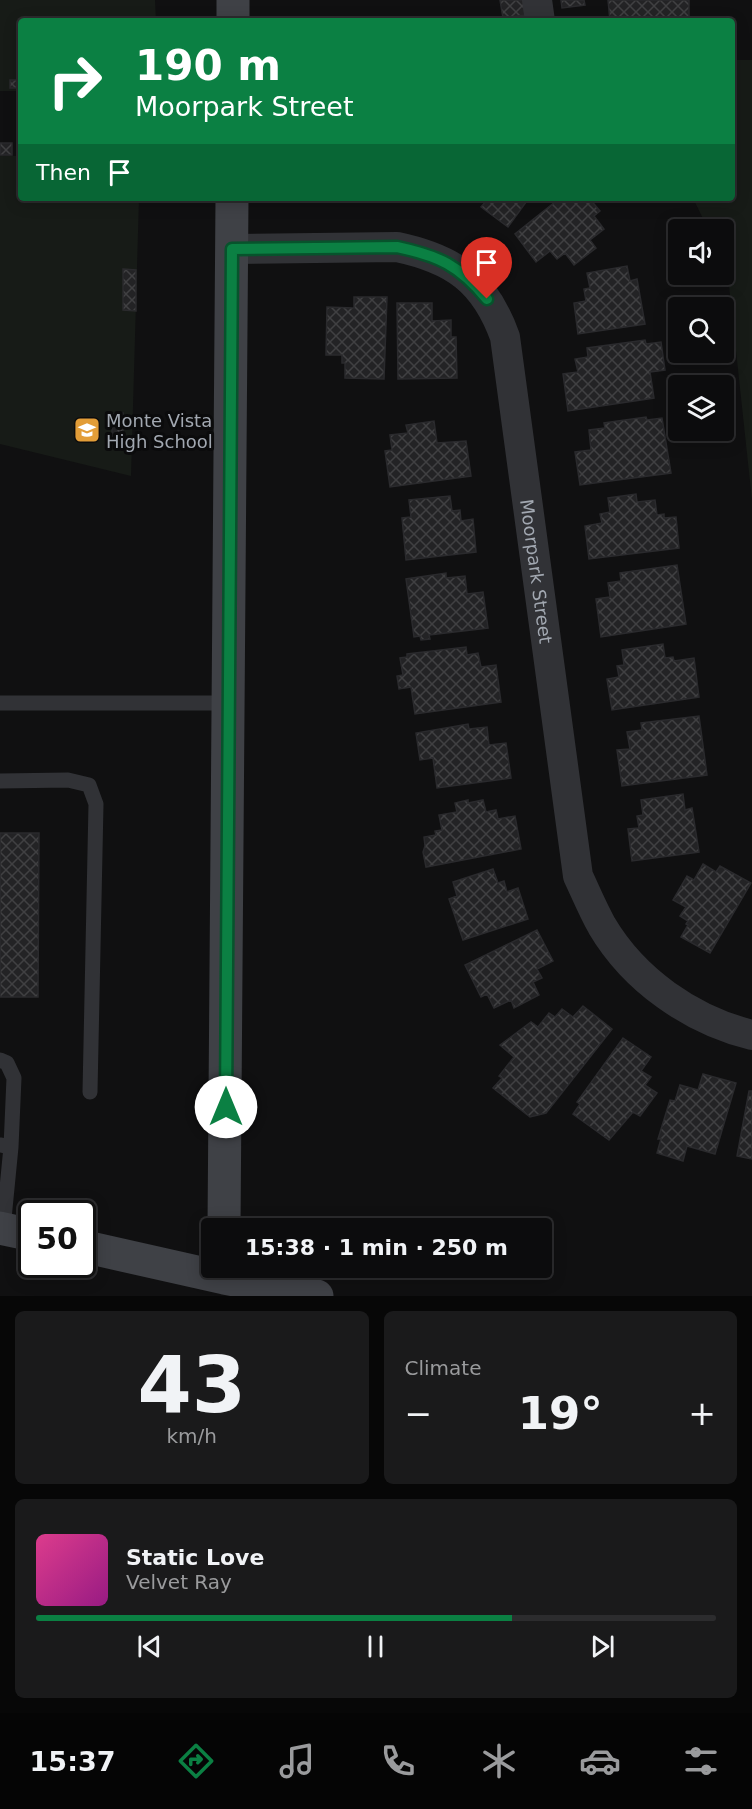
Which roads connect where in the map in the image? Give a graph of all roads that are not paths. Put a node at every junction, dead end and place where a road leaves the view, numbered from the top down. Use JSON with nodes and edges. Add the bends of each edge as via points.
{"nodes":[{"id":1,"x":233,"y":0,"type":"edge"},
{"id":2,"x":537,"y":0,"type":"edge"},
{"id":3,"x":233,"y":18,"type":"edge"},
{"id":4,"x":540,"y":18,"type":"edge"},
{"id":5,"x":232,"y":201,"type":"edge"},
{"id":6,"x":232,"y":249,"type":"junction"},
{"id":7,"x":0,"y":703,"type":"edge"},
{"id":8,"x":230,"y":703,"type":"junction"},
{"id":9,"x":0,"y":781,"type":"edge"},
{"id":10,"x":752,"y":1035,"type":"edge"},
{"id":11,"x":0,"y":1060,"type":"edge"},
{"id":12,"x":90,"y":1092,"type":"dead end"},
{"id":13,"x":5,"y":1146,"type":"edge"},
{"id":14,"x":225,"y":1218,"type":"edge"},
{"id":15,"x":12,"y":1230,"type":"edge"},
{"id":16,"x":96,"y":1249,"type":"edge"},
{"id":17,"x":224,"y":1280,"type":"edge"},
{"id":18,"x":317,"y":1296,"type":"edge"}],
"edges":[{"from":1,"to":3,"type":"main road"},
{"from":2,"to":4,"type":"street"},
{"from":5,"to":6,"type":"main road"},
{"from":6,"to":8,"type":"main road"},
{"from":6,"to":10,"type":"street","name":"Moorpark Street","via":[[397,247],[418,251],[458,269],[487,299],[505,337],[578,876],[603,927],[639,972],[684,1007]]},
{"from":7,"to":8,"type":"lane"},
{"from":8,"to":14,"type":"main road"},
{"from":9,"to":12,"type":"lane","via":[[68,780],[88,785],[96,804]]},
{"from":11,"to":13,"type":"lane","via":[[7,1063],[14,1078]]},
{"from":13,"to":15,"type":"lane"},
{"from":16,"to":17,"type":"main road"},
{"from":17,"to":18,"type":"main road"}]}
